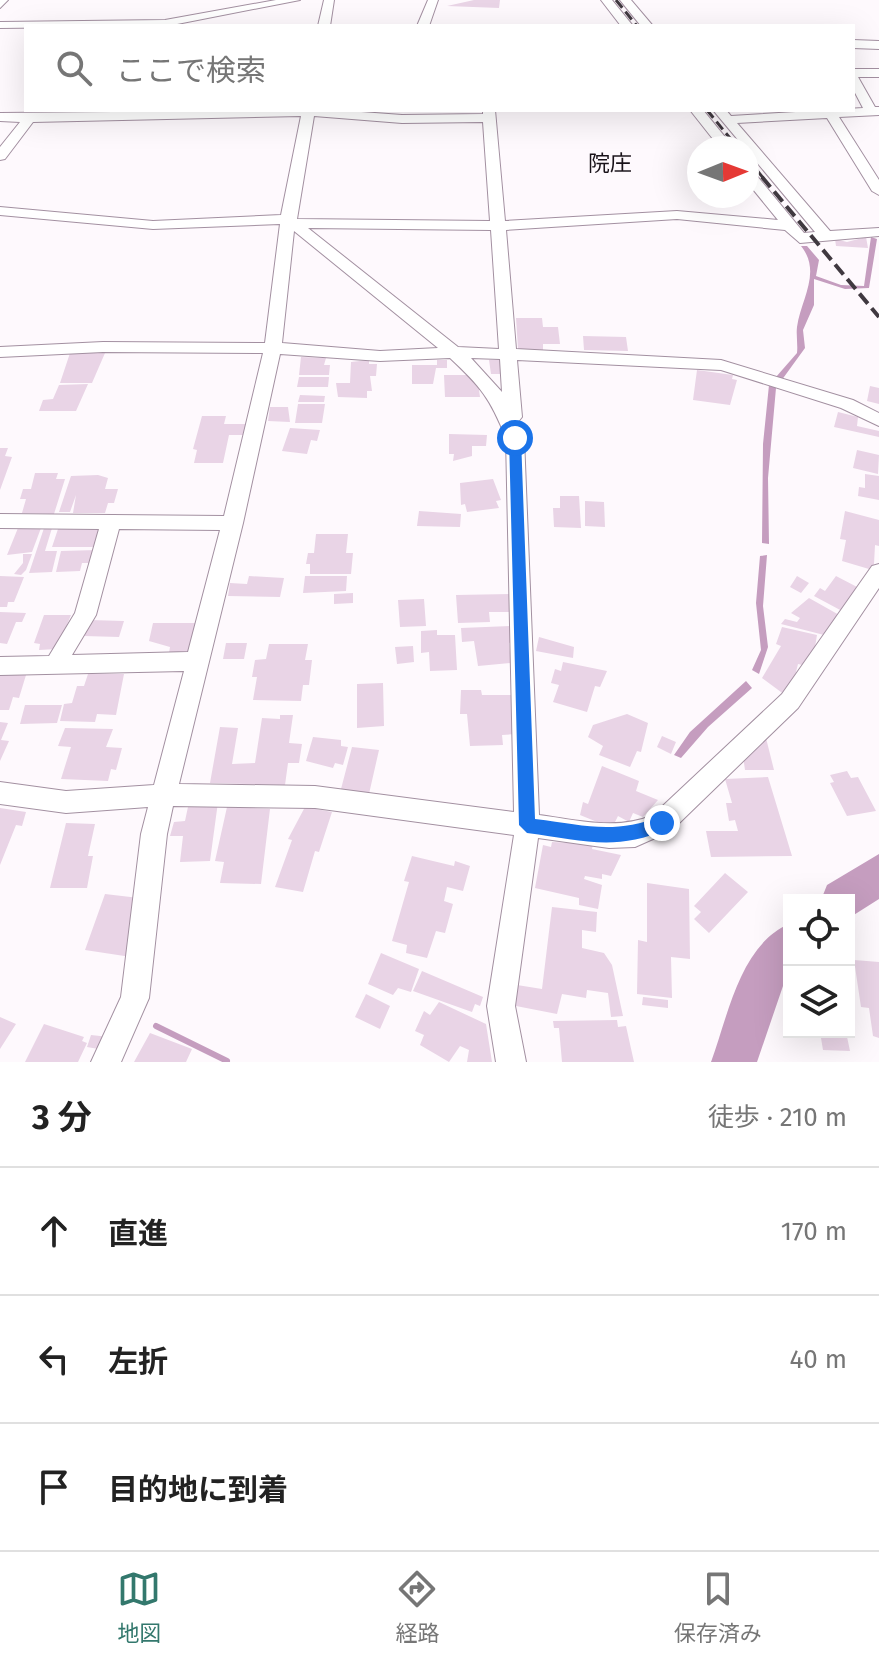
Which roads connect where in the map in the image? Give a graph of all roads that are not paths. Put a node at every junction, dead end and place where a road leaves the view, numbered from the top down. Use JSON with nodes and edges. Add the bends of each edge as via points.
{"nodes":[{"id":1,"x":3,"y":0,"type":"edge"},
{"id":2,"x":295,"y":0,"type":"edge"},
{"id":3,"x":329,"y":0,"type":"edge"},
{"id":4,"x":433,"y":0,"type":"edge"},
{"id":5,"x":606,"y":0,"type":"edge"},
{"id":6,"x":625,"y":0,"type":"edge"},
{"id":7,"x":0,"y":5,"type":"edge"},
{"id":8,"x":82,"y":24,"type":"edge"},
{"id":9,"x":324,"y":24,"type":"edge"},
{"id":10,"x":424,"y":24,"type":"edge"},
{"id":11,"x":625,"y":24,"type":"edge"},
{"id":12,"x":645,"y":24,"type":"edge"},
{"id":13,"x":0,"y":25,"type":"edge"},
{"id":14,"x":24,"y":25,"type":"edge"},
{"id":15,"x":855,"y":44,"type":"edge"},
{"id":16,"x":879,"y":45,"type":"edge"},
{"id":17,"x":879,"y":73,"type":"edge"},
{"id":18,"x":855,"y":75,"type":"edge"},
{"id":19,"x":855,"y":78,"type":"edge"},
{"id":20,"x":24,"y":109,"type":"edge"},
{"id":21,"x":875,"y":111,"type":"edge"},
{"id":22,"x":268,"y":112,"type":"edge"},
{"id":23,"x":309,"y":112,"type":"edge"},
{"id":24,"x":321,"y":112,"type":"edge"},
{"id":25,"x":698,"y":112,"type":"edge"},
{"id":26,"x":852,"y":112,"type":"edge"},
{"id":27,"x":855,"y":112,"type":"edge"},
{"id":28,"x":830,"y":113,"type":"junction"},
{"id":29,"x":490,"y":114,"type":"edge"},
{"id":30,"x":785,"y":114,"type":"edge"},
{"id":31,"x":723,"y":115,"type":"edge"},
{"id":32,"x":0,"y":117,"type":"edge"},
{"id":33,"x":22,"y":118,"type":"junction"},
{"id":34,"x":717,"y":136,"type":"edge"},
{"id":35,"x":0,"y":156,"type":"edge"},
{"id":36,"x":759,"y":188,"type":"edge"},
{"id":37,"x":879,"y":191,"type":"edge"},
{"id":38,"x":0,"y":211,"type":"edge"},
{"id":39,"x":291,"y":221,"type":"junction"},
{"id":40,"x":496,"y":226,"type":"junction"},
{"id":41,"x":790,"y":226,"type":"junction"},
{"id":42,"x":879,"y":232,"type":"edge"},
{"id":43,"x":827,"y":237,"type":"junction"},
{"id":44,"x":273,"y":348,"type":"junction"},
{"id":45,"x":0,"y":352,"type":"edge"},
{"id":46,"x":454,"y":352,"type":"junction"},
{"id":47,"x":507,"y":353,"type":"junction"},
{"id":48,"x":879,"y":420,"type":"edge"},
{"id":49,"x":515,"y":438,"type":"junction"},
{"id":50,"x":0,"y":521,"type":"edge"},
{"id":51,"x":111,"y":521,"type":"junction"},
{"id":52,"x":233,"y":523,"type":"junction"},
{"id":53,"x":879,"y":572,"type":"edge"},
{"id":54,"x":197,"y":661,"type":"junction"},
{"id":55,"x":0,"y":666,"type":"edge"},
{"id":56,"x":54,"y":666,"type":"junction"},
{"id":57,"x":0,"y":793,"type":"edge"},
{"id":58,"x":164,"y":795,"type":"junction"},
{"id":59,"x":527,"y":825,"type":"junction"},
{"id":60,"x":106,"y":1062,"type":"edge"},
{"id":61,"x":511,"y":1062,"type":"edge"}],
"edges":[{"from":1,"to":7,"type":"street"},
{"from":2,"to":8,"type":"street","via":[[165,23]]},
{"from":3,"to":9,"type":"street"},
{"from":4,"to":10,"type":"street"},
{"from":5,"to":11,"type":"street"},
{"from":6,"to":12,"type":"street"},
{"from":13,"to":14,"type":"street"},
{"from":15,"to":16,"type":"street"},
{"from":17,"to":18,"type":"street"},
{"from":19,"to":21,"type":"street"},
{"from":20,"to":33,"type":"street"},
{"from":21,"to":27,"type":"street"},
{"from":22,"to":33,"type":"street"},
{"from":23,"to":39,"type":"street"},
{"from":24,"to":29,"type":"street","via":[[402,119]]},
{"from":25,"to":34,"type":"street"},
{"from":26,"to":28,"type":"street"},
{"from":28,"to":30,"type":"street"},
{"from":28,"to":37,"type":"street"},
{"from":29,"to":40,"type":"street"},
{"from":30,"to":31,"type":"street"},
{"from":31,"to":43,"type":"street"},
{"from":32,"to":33,"type":"street"},
{"from":33,"to":35,"type":"street"},
{"from":36,"to":41,"type":"street"},
{"from":38,"to":39,"type":"street","via":[[153,225]]},
{"from":39,"to":40,"type":"street"},
{"from":39,"to":44,"type":"street"},
{"from":39,"to":46,"type":"street"},
{"from":40,"to":41,"type":"street","via":[[677,215]]},
{"from":40,"to":47,"type":"street"},
{"from":41,"to":43,"type":"street","via":[[800,238]]},
{"from":42,"to":43,"type":"street"},
{"from":44,"to":45,"type":"street"},
{"from":44,"to":46,"type":"street","via":[[380,356]]},
{"from":44,"to":52,"type":"street"},
{"from":46,"to":47,"type":"street"},
{"from":46,"to":49,"type":"street","via":[[489,385]]},
{"from":47,"to":48,"type":"street","via":[[721,365]]},
{"from":47,"to":49,"type":"street"},
{"from":49,"to":59,"type":"street"},
{"from":50,"to":51,"type":"street"},
{"from":51,"to":52,"type":"street"},
{"from":51,"to":56,"type":"street","via":[[85,615]]},
{"from":52,"to":54,"type":"street"},
{"from":53,"to":59,"type":"street","via":[[790,701],[662,823],[635,835],[609,836]]},
{"from":54,"to":56,"type":"street"},
{"from":54,"to":58,"type":"street"},
{"from":55,"to":56,"type":"street"},
{"from":57,"to":58,"type":"street","via":[[66,802]]},
{"from":58,"to":59,"type":"street","via":[[315,797]]},
{"from":58,"to":60,"type":"street","via":[[154,834],[135,998]]},
{"from":59,"to":61,"type":"street","via":[[501,1006]]}]}
